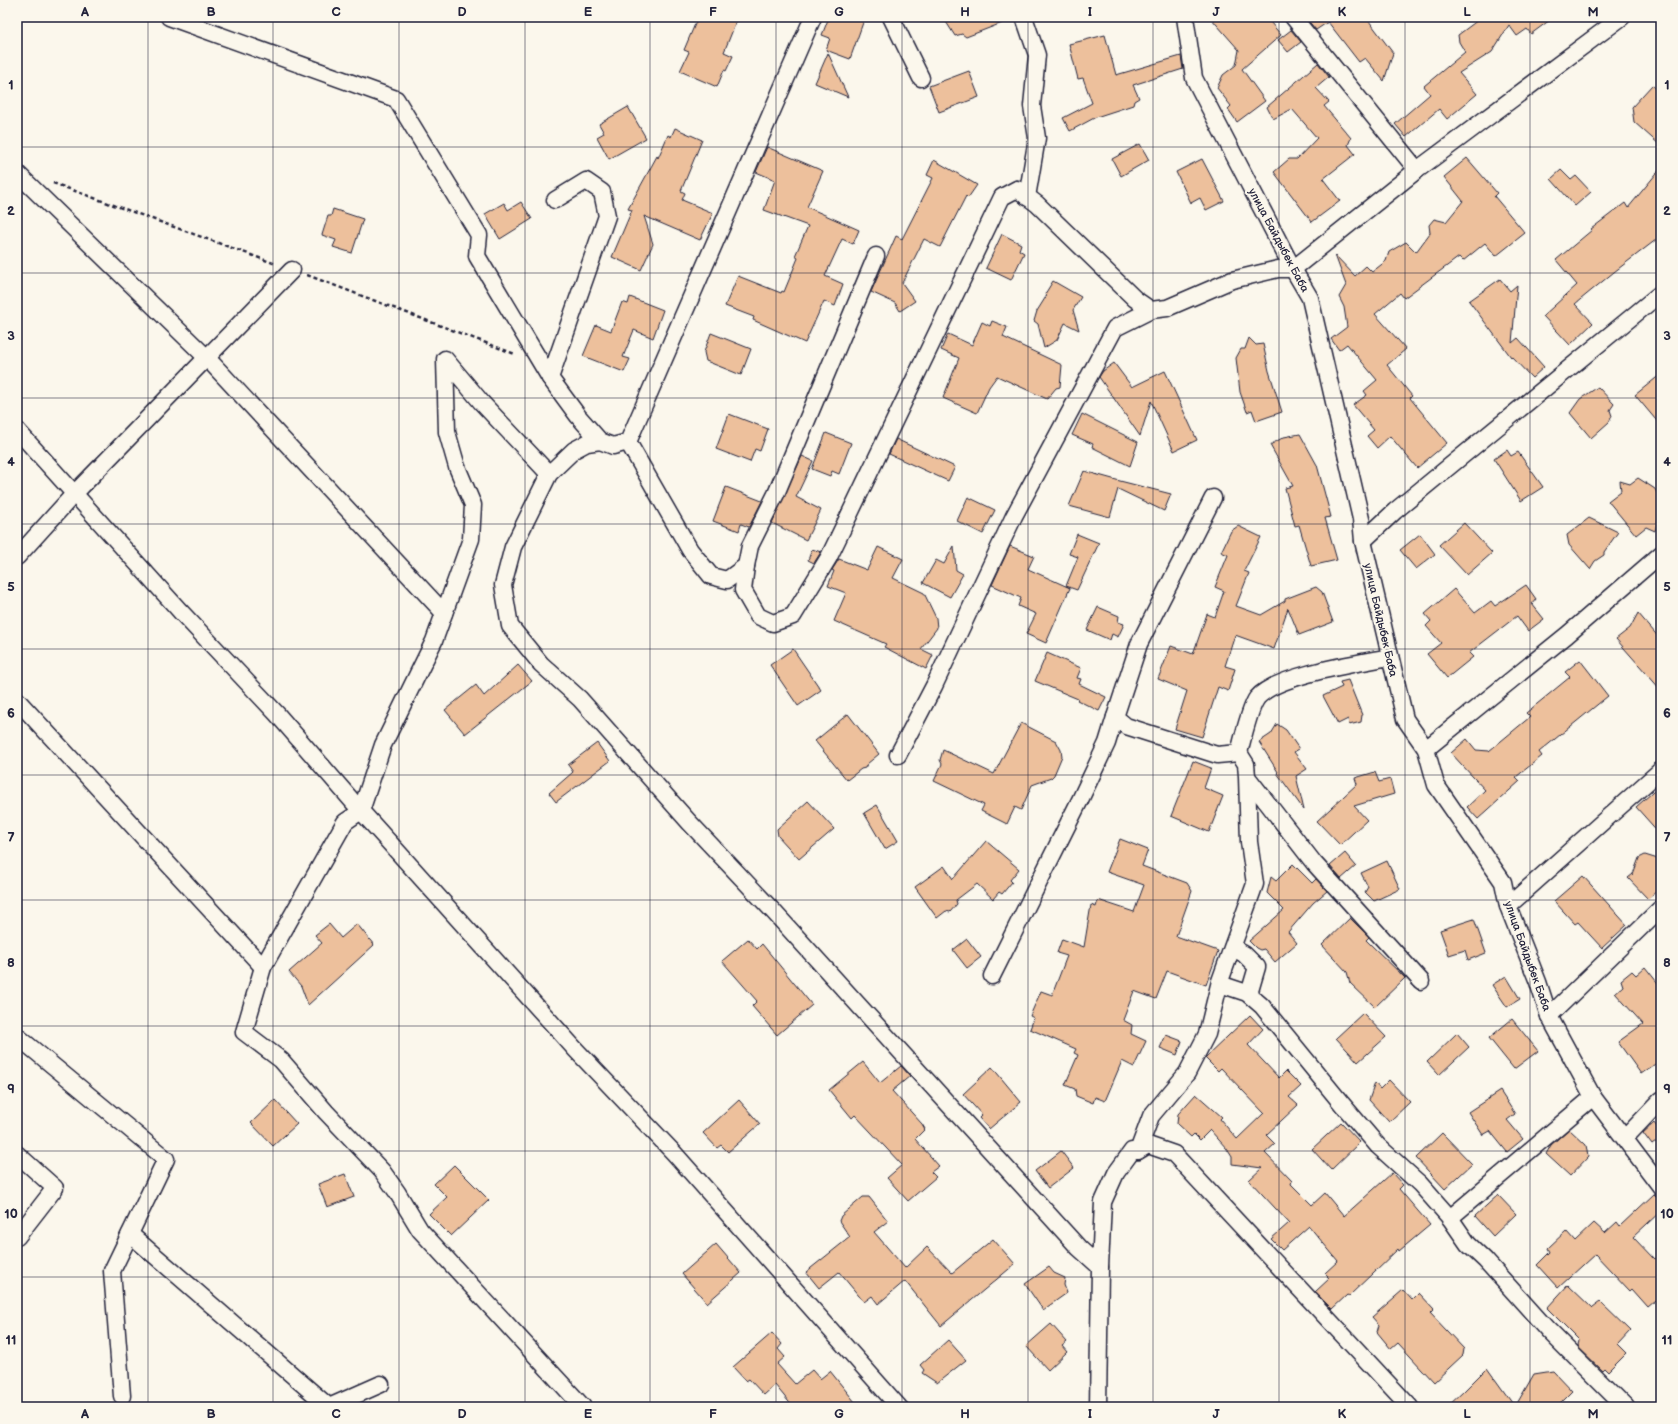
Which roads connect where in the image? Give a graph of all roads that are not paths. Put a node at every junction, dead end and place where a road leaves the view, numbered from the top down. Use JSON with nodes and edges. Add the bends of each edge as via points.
{"nodes":[{"id":1,"x":169,"y":17,"type":"edge"},
{"id":2,"x":813,"y":17,"type":"edge"},
{"id":3,"x":891,"y":17,"type":"edge"},
{"id":4,"x":1024,"y":17,"type":"edge"},
{"id":5,"x":1185,"y":17,"type":"edge"},
{"id":6,"x":1293,"y":17,"type":"edge"},
{"id":7,"x":1622,"y":17,"type":"edge"},
{"id":8,"x":921,"y":78,"type":"dead end"},
{"id":9,"x":1417,"y":170,"type":"junction"},
{"id":10,"x":17,"y":173,"type":"edge"},
{"id":11,"x":1027,"y":196,"type":"junction"},
{"id":12,"x":555,"y":200,"type":"dead end"},
{"id":13,"x":876,"y":256,"type":"dead end"},
{"id":14,"x":1293,"y":269,"type":"junction"},
{"id":15,"x":292,"y":270,"type":"dead end"},
{"id":16,"x":1661,"y":293,"type":"edge"},
{"id":17,"x":1151,"y":310,"type":"junction"},
{"id":18,"x":207,"y":358,"type":"junction"},
{"id":19,"x":550,"y":378,"type":"junction"},
{"id":20,"x":17,"y":430,"type":"edge"},
{"id":21,"x":600,"y":441,"type":"junction"},
{"id":22,"x":628,"y":442,"type":"junction"},
{"id":23,"x":548,"y":474,"type":"junction"},
{"id":24,"x":74,"y":494,"type":"junction"},
{"id":25,"x":1213,"y":498,"type":"dead end"},
{"id":26,"x":1363,"y":541,"type":"junction"},
{"id":27,"x":1661,"y":554,"type":"edge"},
{"id":28,"x":17,"y":557,"type":"edge"},
{"id":29,"x":746,"y":566,"type":"junction"},
{"id":30,"x":444,"y":613,"type":"junction"},
{"id":31,"x":1390,"y":657,"type":"junction"},
{"id":32,"x":17,"y":700,"type":"edge"},
{"id":33,"x":1115,"y":717,"type":"junction"},
{"id":34,"x":1426,"y":749,"type":"junction"},
{"id":35,"x":1239,"y":753,"type":"junction"},
{"id":36,"x":898,"y":755,"type":"dead end"},
{"id":37,"x":1661,"y":770,"type":"edge"},
{"id":38,"x":1247,"y":776,"type":"junction"},
{"id":39,"x":361,"y":811,"type":"junction"},
{"id":40,"x":1508,"y":906,"type":"junction"},
{"id":41,"x":1661,"y":908,"type":"edge"},
{"id":42,"x":1233,"y":948,"type":"junction"},
{"id":43,"x":263,"y":967,"type":"junction"},
{"id":44,"x":992,"y":976,"type":"dead end"},
{"id":45,"x":1421,"y":981,"type":"dead end"},
{"id":46,"x":1220,"y":984,"type":"junction"},
{"id":47,"x":1249,"y":994,"type":"junction"},
{"id":48,"x":1549,"y":1016,"type":"junction"},
{"id":49,"x":17,"y":1036,"type":"edge"},
{"id":50,"x":1593,"y":1097,"type":"junction"},
{"id":51,"x":1661,"y":1100,"type":"edge"},
{"id":52,"x":1625,"y":1138,"type":"junction"},
{"id":53,"x":1138,"y":1151,"type":"junction"},
{"id":54,"x":17,"y":1154,"type":"edge"},
{"id":55,"x":1661,"y":1187,"type":"edge"},
{"id":56,"x":1450,"y":1218,"type":"junction"},
{"id":57,"x":130,"y":1234,"type":"junction"},
{"id":58,"x":17,"y":1237,"type":"edge"},
{"id":59,"x":1100,"y":1267,"type":"junction"},
{"id":60,"x":381,"y":1384,"type":"dead end"},
{"id":61,"x":122,"y":1396,"type":"dead end"},
{"id":62,"x":583,"y":1407,"type":"edge"},
{"id":63,"x":899,"y":1407,"type":"edge"},
{"id":64,"x":1098,"y":1407,"type":"edge"},
{"id":65,"x":1410,"y":1407,"type":"edge"},
{"id":66,"x":1625,"y":1407,"type":"edge"}],
"edges":[{"from":1,"to":19,"type":"street","via":[[396,99],[479,235],[477,256]]},
{"from":2,"to":22,"type":"street"},
{"from":3,"to":8,"type":"street"},
{"from":4,"to":11,"type":"street","via":[[1038,54],[1032,106],[1036,138]]},
{"from":5,"to":14,"type":"street","name":"улица Байдыбек Баба","via":[[1194,78]]},
{"from":6,"to":9,"type":"street"},
{"from":7,"to":9,"type":"street"},
{"from":9,"to":14,"type":"street"},
{"from":10,"to":18,"type":"street"},
{"from":11,"to":17,"type":"street","via":[[1135,299]]},
{"from":11,"to":29,"type":"street","via":[[1017,189],[1002,197],[829,557],[793,616],[772,623],[758,616],[743,590]]},
{"from":12,"to":19,"type":"street","via":[[586,181],[602,192],[607,216]]},
{"from":13,"to":29,"type":"street","via":[[776,494],[750,546]]},
{"from":14,"to":17,"type":"street","via":[[1278,269],[1232,280],[1167,308]]},
{"from":14,"to":26,"type":"street","name":"улица Байдыбек Баба","via":[[1310,298],[1361,519]]},
{"from":15,"to":18,"type":"street"},
{"from":16,"to":26,"type":"street","via":[[1401,506]]},
{"from":17,"to":36,"type":"street","via":[[1115,328],[1014,516]]},
{"from":18,"to":24,"type":"street"},
{"from":18,"to":30,"type":"street"},
{"from":19,"to":21,"type":"street"},
{"from":20,"to":24,"type":"street"},
{"from":21,"to":22,"type":"street","via":[[613,446]]},
{"from":21,"to":23,"type":"street","via":[[587,443],[574,450]]},
{"from":22,"to":29,"type":"street","via":[[690,550],[711,576],[727,580]]},
{"from":23,"to":30,"type":"street","via":[[445,359],[447,432],[457,467],[473,505],[471,539]]},
{"from":23,"to":59,"type":"street","via":[[513,547],[503,586],[510,626],[541,664],[580,699],[689,822],[1079,1248]]},
{"from":24,"to":28,"type":"street"},
{"from":24,"to":39,"type":"street","via":[[277,714]]},
{"from":25,"to":33,"type":"street","via":[[1139,644]]},
{"from":26,"to":31,"type":"street","name":"улица Байдыбек Баба"},
{"from":27,"to":34,"type":"street"},
{"from":30,"to":39,"type":"street","via":[[434,641],[383,745]]},
{"from":31,"to":34,"type":"street","name":"улица Байдыбек Баба","via":[[1405,719]]},
{"from":31,"to":35,"type":"street","via":[[1279,683],[1257,698],[1244,730]]},
{"from":32,"to":43,"type":"street"},
{"from":33,"to":35,"type":"street","via":[[1126,726],[1218,755]]},
{"from":33,"to":44,"type":"street","via":[[1107,742],[1083,793]]},
{"from":34,"to":40,"type":"street","name":"улица Байдыбек Баба","via":[[1436,785],[1503,882]]},
{"from":35,"to":38,"type":"street","via":[[1246,764]]},
{"from":37,"to":40,"type":"street"},
{"from":38,"to":42,"type":"street","via":[[1255,884]]},
{"from":38,"to":45,"type":"street","via":[[1314,863]]},
{"from":39,"to":43,"type":"street","via":[[344,822]]},
{"from":39,"to":63,"type":"street","via":[[575,1049],[674,1153]]},
{"from":40,"to":48,"type":"street","name":"улица Байдыбек Баба"},
{"from":41,"to":48,"type":"street"},
{"from":42,"to":46,"type":"street"},
{"from":42,"to":47,"type":"street","via":[[1244,954],[1257,967]]},
{"from":43,"to":62,"type":"street","via":[[244,1032],[281,1060],[382,1171],[420,1230]]},
{"from":46,"to":47,"type":"street"},
{"from":46,"to":53,"type":"street","via":[[1208,1034],[1187,1072],[1151,1116]]},
{"from":47,"to":56,"type":"street","via":[[1262,1006],[1378,1146],[1420,1184]]},
{"from":48,"to":50,"type":"street","name":"улица Байдыбек Баба"},
{"from":49,"to":57,"type":"street","via":[[166,1159]]},
{"from":50,"to":52,"type":"street","name":"улица Байдыбек Баба"},
{"from":50,"to":56,"type":"street"},
{"from":51,"to":52,"type":"street"},
{"from":52,"to":55,"type":"street","name":"улица Байдыбек Баба"},
{"from":53,"to":59,"type":"street","via":[[1132,1151],[1116,1172],[1103,1202]]},
{"from":53,"to":65,"type":"street","via":[[1148,1145],[1174,1154]]},
{"from":54,"to":58,"type":"street","via":[[55,1188]]},
{"from":56,"to":66,"type":"street","via":[[1468,1244],[1548,1330]]},
{"from":57,"to":60,"type":"street","via":[[329,1407]]},
{"from":57,"to":61,"type":"street","via":[[112,1271]]},
{"from":59,"to":64,"type":"street"}]}
